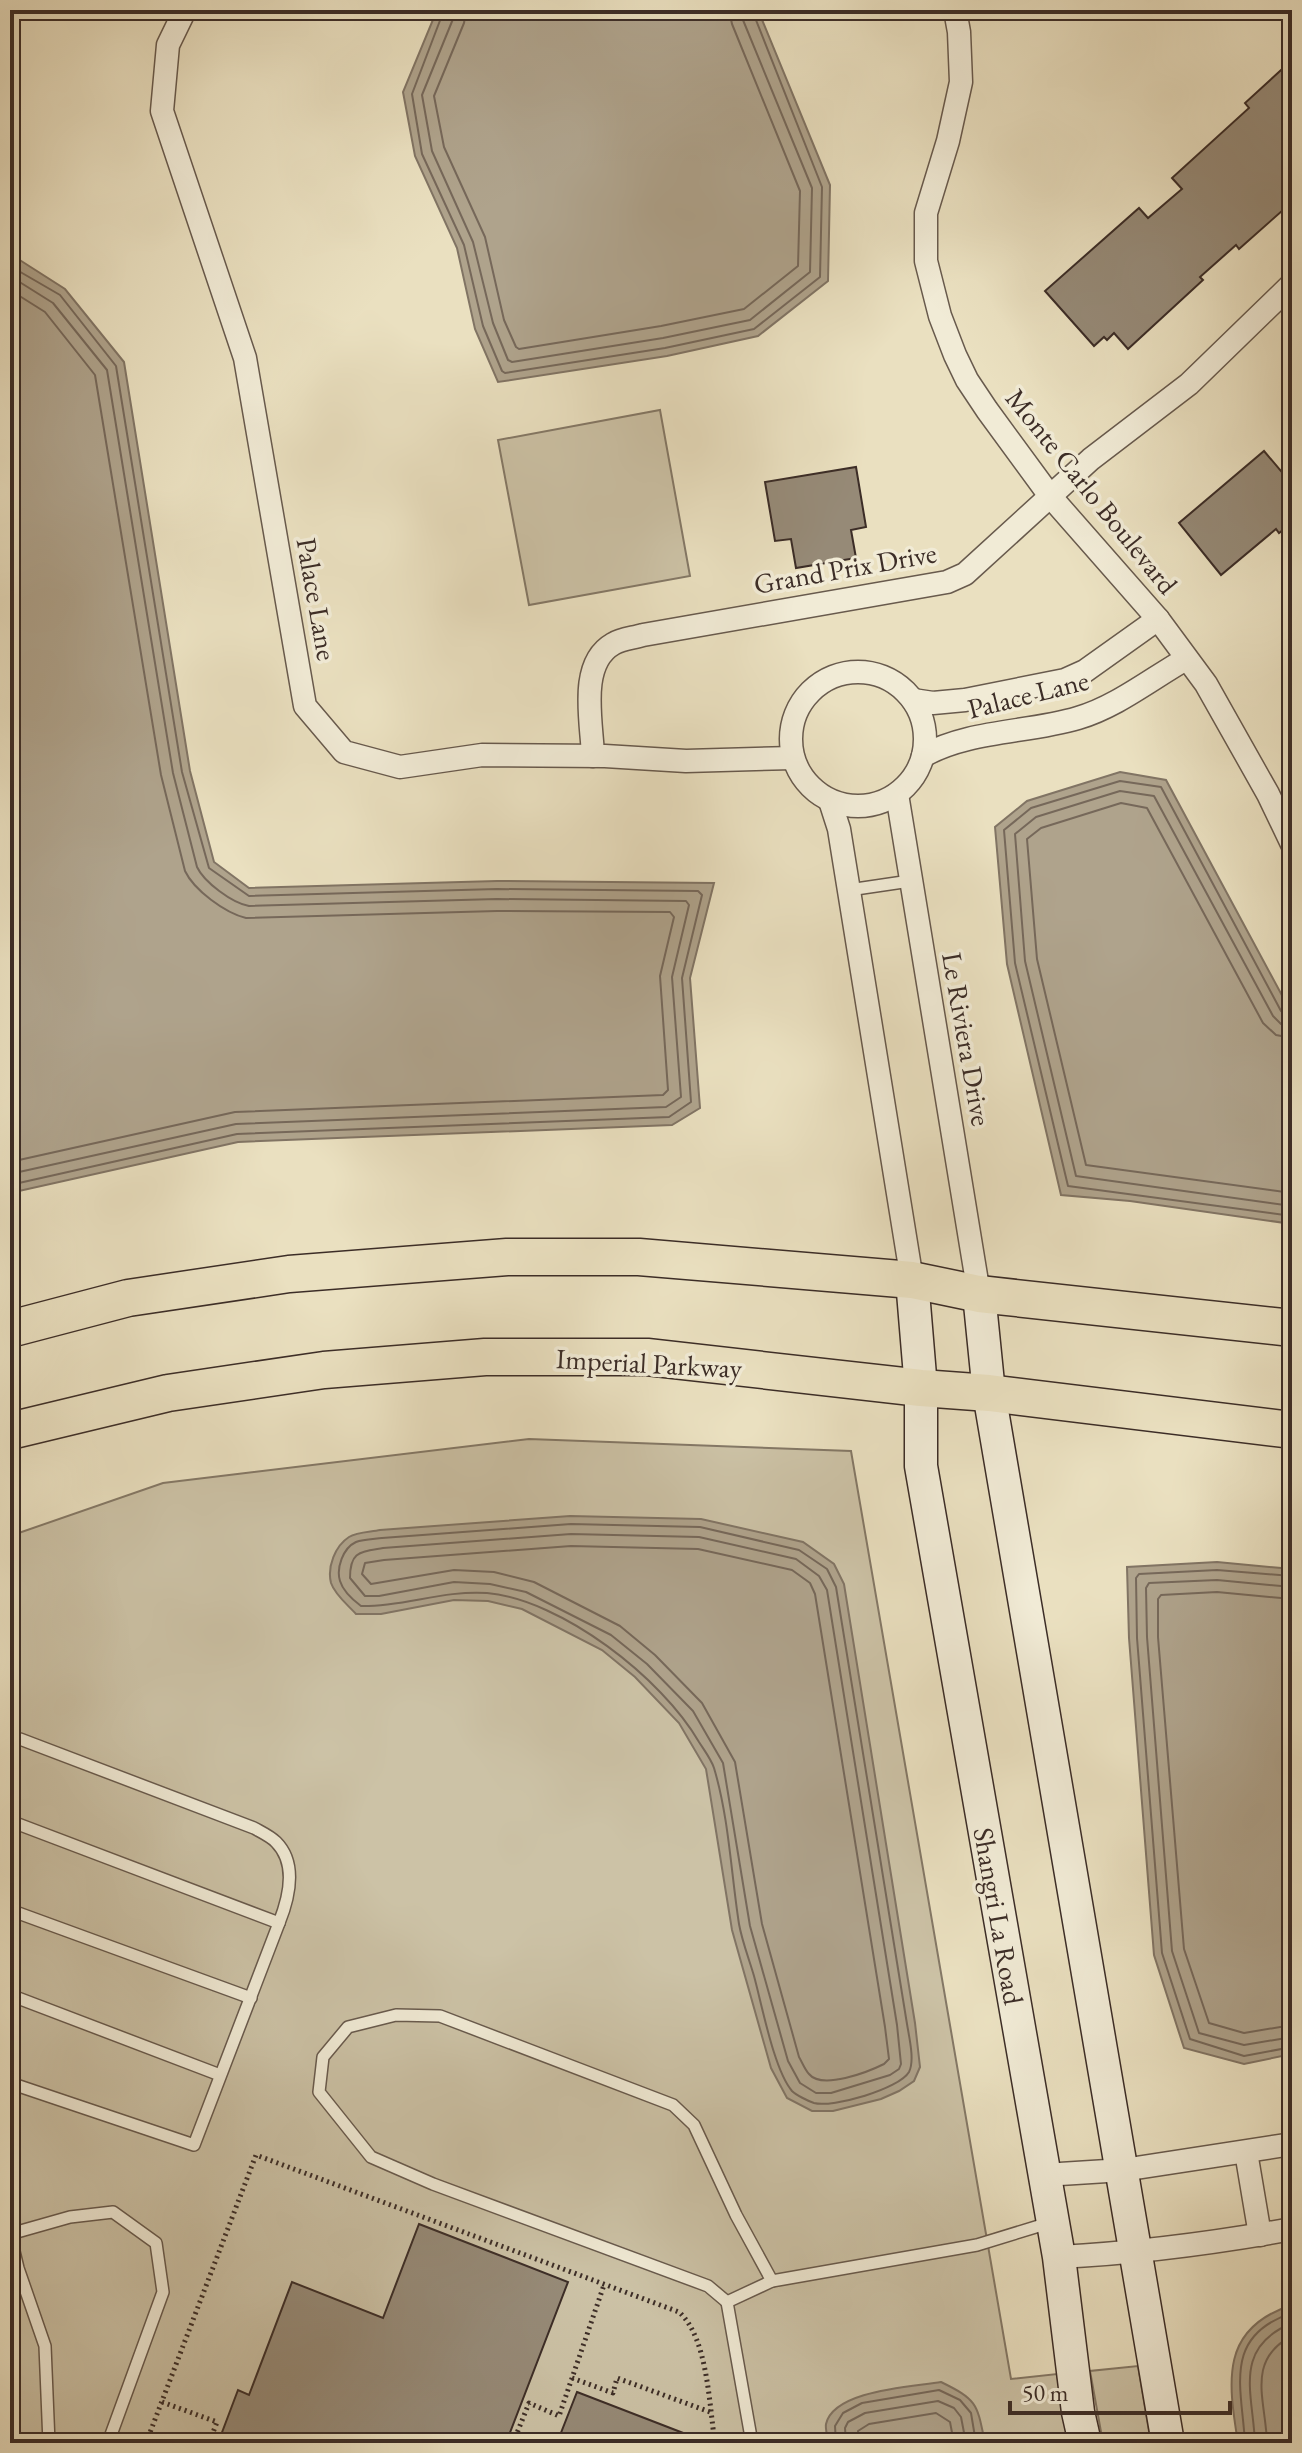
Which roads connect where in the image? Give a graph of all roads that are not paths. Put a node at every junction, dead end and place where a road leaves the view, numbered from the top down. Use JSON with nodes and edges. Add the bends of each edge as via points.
{"nodes":[{"id":1,"x":185,"y":10,"type":"edge"},
{"id":2,"x":955,"y":10,"type":"edge"},
{"id":3,"x":1292,"y":284,"type":"edge"},
{"id":4,"x":1050,"y":496,"type":"junction"},
{"id":5,"x":1158,"y":619,"type":"junction"},
{"id":6,"x":1186,"y":659,"type":"junction"},
{"id":7,"x":913,"y":700,"type":"junction"},
{"id":8,"x":593,"y":756,"type":"junction"},
{"id":9,"x":923,"y":756,"type":"junction"},
{"id":10,"x":793,"y":758,"type":"junction"},
{"id":11,"x":897,"y":794,"type":"junction"},
{"id":12,"x":830,"y":801,"type":"junction"},
{"id":13,"x":1292,"y":844,"type":"edge"},
{"id":14,"x":910,"y":881,"type":"junction"},
{"id":15,"x":849,"y":890,"type":"junction"},
{"id":16,"x":912,"y":1280,"type":"junction"},
{"id":17,"x":979,"y":1294,"type":"junction"},
{"id":18,"x":1292,"y":1328,"type":"edge"},
{"id":19,"x":10,"y":1329,"type":"edge"},
{"id":20,"x":921,"y":1388,"type":"junction"},
{"id":21,"x":989,"y":1393,"type":"junction"},
{"id":22,"x":1292,"y":1430,"type":"edge"},
{"id":23,"x":10,"y":1431,"type":"edge"},
{"id":24,"x":10,"y":1742,"type":"edge"},
{"id":25,"x":10,"y":1821,"type":"edge"},
{"id":26,"x":10,"y":1910,"type":"edge"},
{"id":27,"x":279,"y":1923,"type":"junction"},
{"id":28,"x":10,"y":1995,"type":"edge"},
{"id":29,"x":251,"y":1998,"type":"junction"},
{"id":30,"x":220,"y":2075,"type":"junction"},
{"id":31,"x":10,"y":2083,"type":"edge"},
{"id":32,"x":1292,"y":2144,"type":"edge"},
{"id":33,"x":1246,"y":2152,"type":"junction"},
{"id":34,"x":1123,"y":2170,"type":"junction"},
{"id":35,"x":1044,"y":2175,"type":"junction"},
{"id":36,"x":1052,"y":2222,"type":"junction"},
{"id":37,"x":1292,"y":2229,"type":"edge"},
{"id":38,"x":10,"y":2235,"type":"edge"},
{"id":39,"x":1260,"y":2235,"type":"junction"},
{"id":40,"x":1137,"y":2253,"type":"junction"},
{"id":41,"x":1059,"y":2257,"type":"junction"},
{"id":42,"x":772,"y":2281,"type":"junction"},
{"id":43,"x":727,"y":2302,"type":"junction"},
{"id":44,"x":49,"y":2443,"type":"edge"},
{"id":45,"x":108,"y":2443,"type":"edge"},
{"id":46,"x":752,"y":2443,"type":"edge"},
{"id":47,"x":1085,"y":2443,"type":"edge"},
{"id":48,"x":1168,"y":2443,"type":"edge"}],
"edges":[{"from":1,"to":8,"type":"street","name":"Palace Lane","via":[[168,45],[162,111],[245,358],[305,706],[344,752],[400,767],[482,755]]},
{"from":2,"to":4,"type":"street","name":"Monte Carlo Boulevard","via":[[961,82],[926,213],[926,261],[940,316],[967,380]]},
{"from":3,"to":4,"type":"street","name":"Grand Prix Drive","via":[[1189,384]]},
{"from":4,"to":5,"type":"street","name":"Monte Carlo Boulevard"},
{"from":4,"to":8,"type":"street","name":"Grand Prix Drive","via":[[965,574],[947,582],[614,643],[602,653],[590,687]]},
{"from":5,"to":6,"type":"street","name":"Monte Carlo Boulevard"},
{"from":5,"to":7,"type":"street","name":"Palace Lane","via":[[1065,680],[965,700]]},
{"from":6,"to":9,"type":"street","name":"Palace Lane","via":[[1098,712],[955,742]]},
{"from":6,"to":13,"type":"street","name":"Monte Carlo Boulevard","via":[[1214,697]]},
{"from":7,"to":9,"type":"street","via":[[926,737]]},
{"from":7,"to":10,"type":"street","via":[[880,675],[859,671],[819,683],[794,716]]},
{"from":8,"to":10,"type":"street","name":"Palace Lane","via":[[686,761]]},
{"from":9,"to":11,"type":"street","via":[[909,784]]},
{"from":10,"to":12,"type":"street","via":[[807,783]]},
{"from":11,"to":12,"type":"street","via":[[853,807]]},
{"from":11,"to":14,"type":"street","name":"Le Riviera Drive"},
{"from":12,"to":15,"type":"street"},
{"from":14,"to":15,"type":"lane"},
{"from":14,"to":17,"type":"street","name":"Le Riviera Drive"},
{"from":15,"to":16,"type":"street"},
{"from":16,"to":17,"type":"main road"},
{"from":16,"to":19,"type":"main road","via":[[639,1257],[507,1257],[289,1274],[128,1298]]},
{"from":16,"to":20,"type":"street","name":"Shangri La Road"},
{"from":17,"to":18,"type":"main road"},
{"from":17,"to":21,"type":"street"},
{"from":20,"to":21,"type":"main road","name":"Imperial Parkway"},
{"from":20,"to":23,"type":"main road","name":"Imperial Parkway","via":[[647,1357],[485,1357],[324,1370],[168,1393]]},
{"from":20,"to":35,"type":"street","name":"Shangri La Road","via":[[921,1466]]},
{"from":21,"to":22,"type":"main road","name":"Imperial Parkway"},
{"from":21,"to":34,"type":"street"},
{"from":24,"to":27,"type":"lane","via":[[20,1739],[254,1828],[277,1843],[288,1863],[290,1888]]},
{"from":25,"to":27,"type":"lane"},
{"from":26,"to":29,"type":"lane"},
{"from":27,"to":29,"type":"lane"},
{"from":28,"to":30,"type":"lane"},
{"from":29,"to":30,"type":"lane"},
{"from":30,"to":31,"type":"lane","via":[[194,2145]]},
{"from":32,"to":33,"type":"street"},
{"from":33,"to":34,"type":"street"},
{"from":33,"to":39,"type":"street"},
{"from":34,"to":35,"type":"street"},
{"from":34,"to":40,"type":"street"},
{"from":35,"to":36,"type":"street","name":"Shangri La Road"},
{"from":36,"to":41,"type":"street","name":"Shangri La Road"},
{"from":36,"to":42,"type":"lane","via":[[977,2245]]},
{"from":37,"to":39,"type":"street"},
{"from":38,"to":44,"type":"lane","via":[[45,2346]]},
{"from":38,"to":45,"type":"lane","via":[[70,2217],[113,2212],[156,2243],[163,2292]]},
{"from":39,"to":40,"type":"street"},
{"from":40,"to":41,"type":"street"},
{"from":40,"to":48,"type":"street"},
{"from":41,"to":47,"type":"street","name":"Shangri La Road"},
{"from":42,"to":43,"type":"lane"},
{"from":42,"to":43,"type":"lane","via":[[694,2125],[673,2105],[440,2016],[396,2015],[348,2027],[323,2057],[319,2092],[371,2157],[708,2286]]},
{"from":43,"to":46,"type":"lane"}]}
